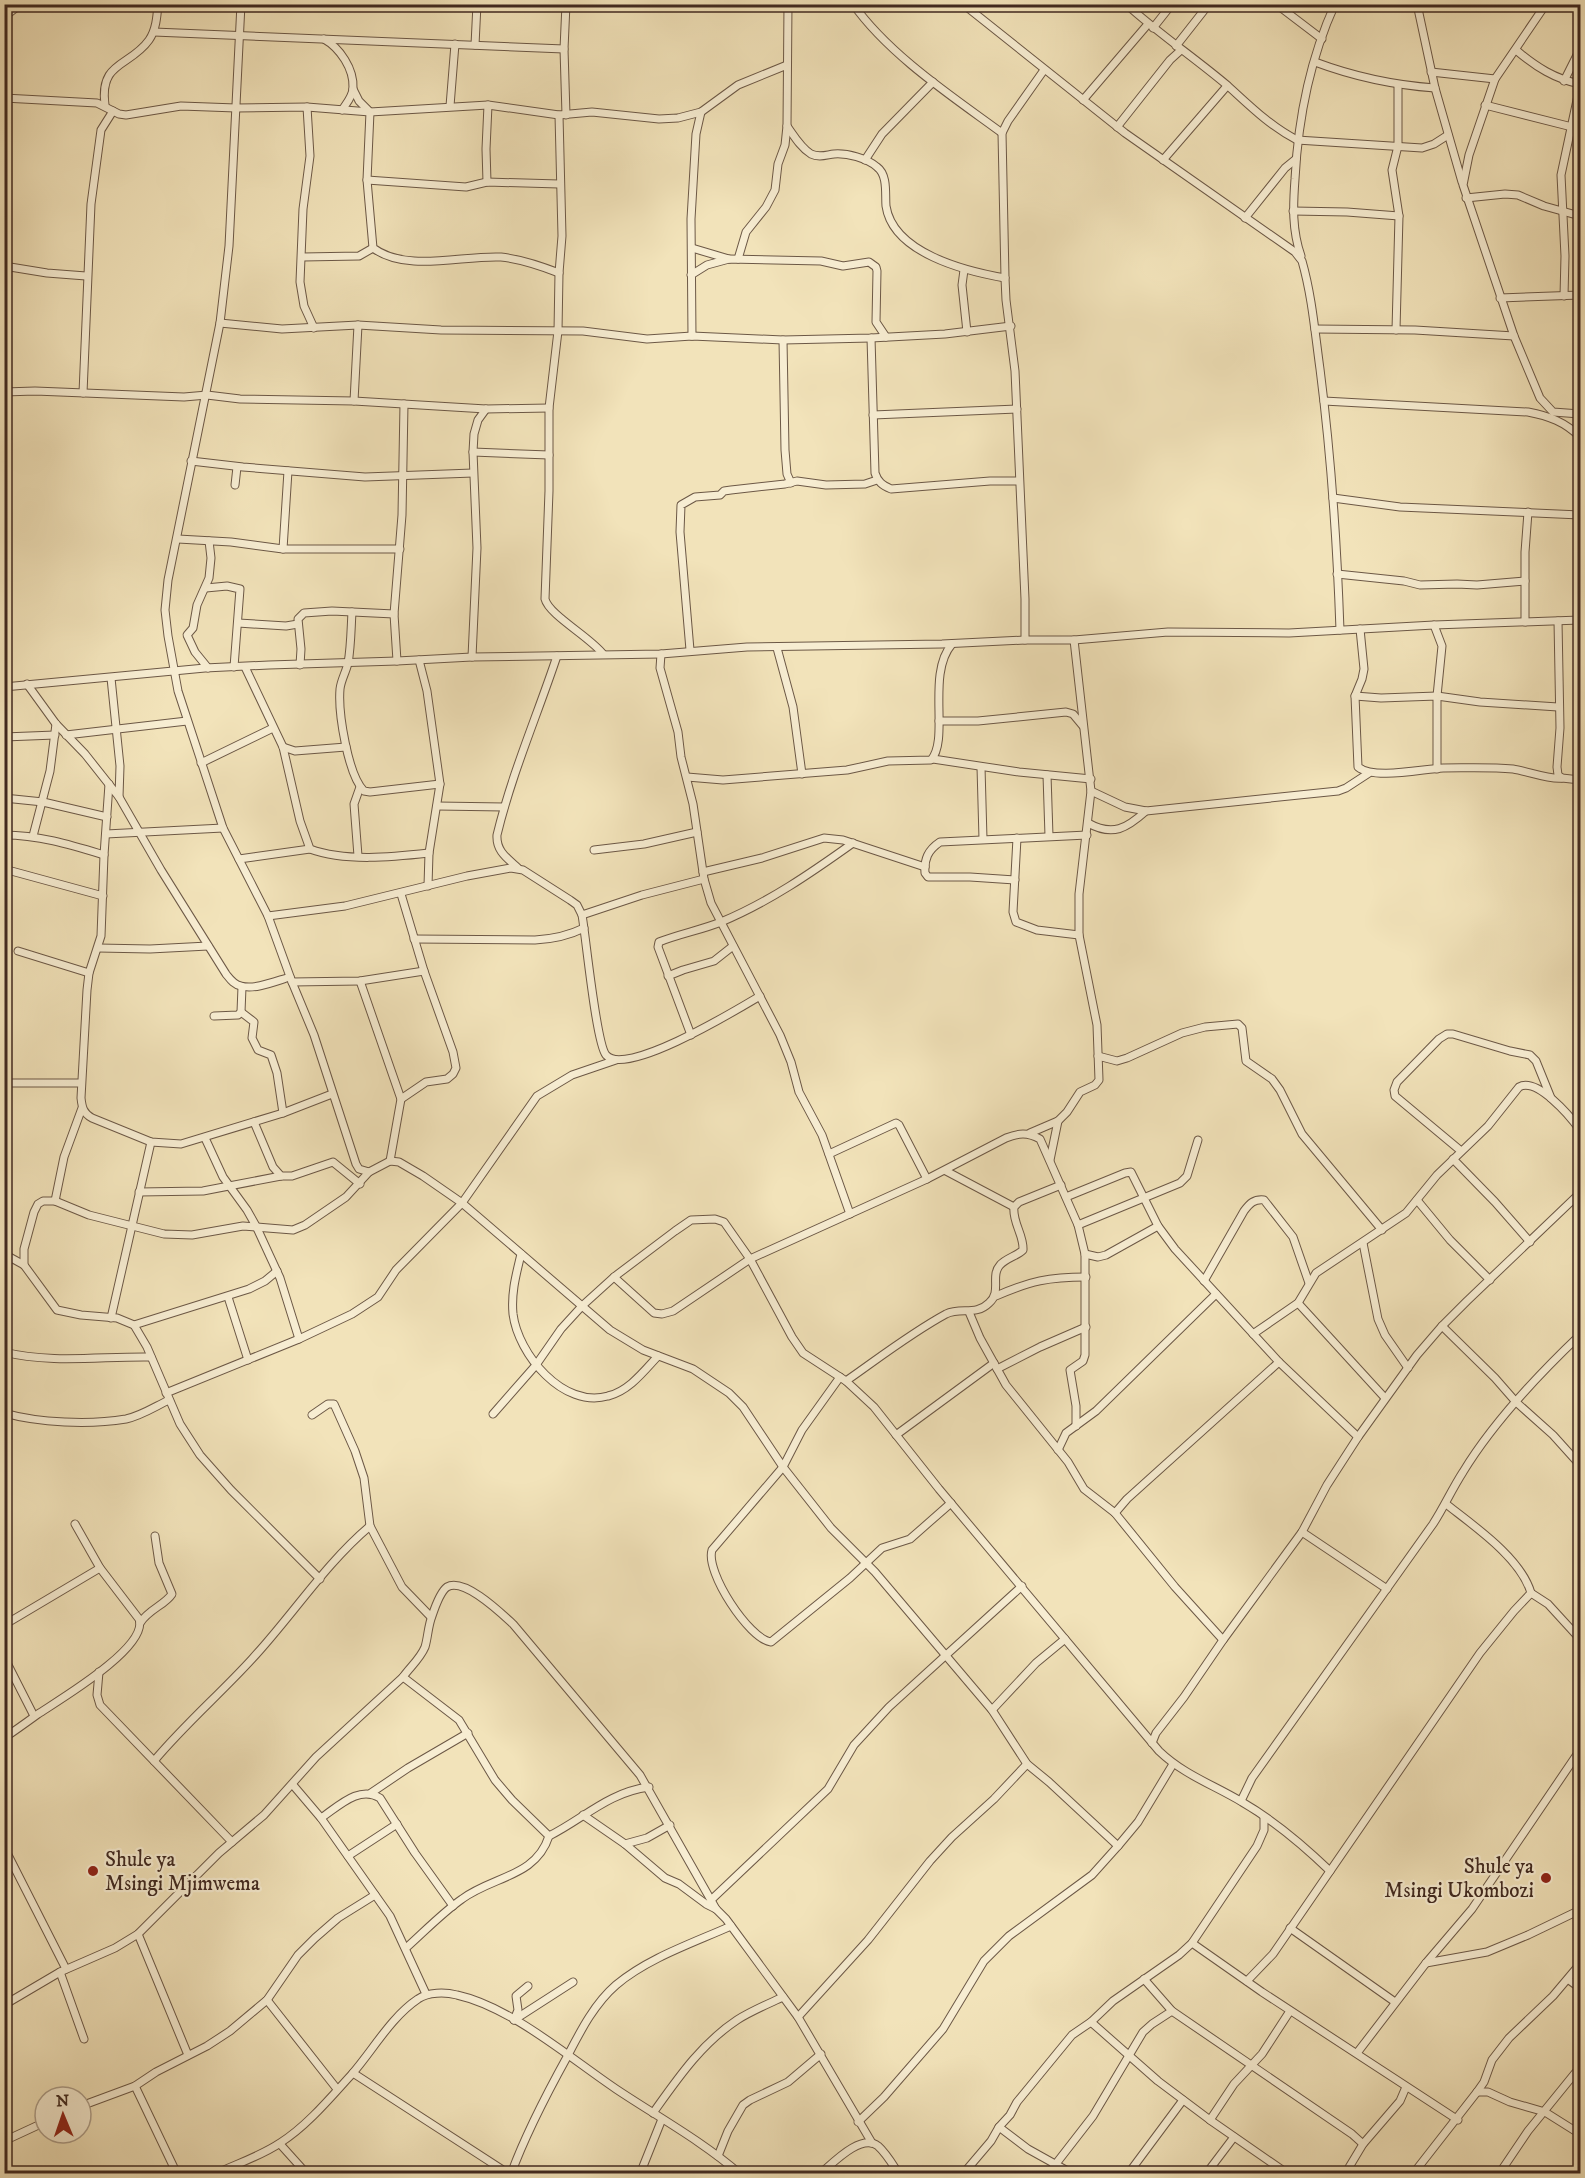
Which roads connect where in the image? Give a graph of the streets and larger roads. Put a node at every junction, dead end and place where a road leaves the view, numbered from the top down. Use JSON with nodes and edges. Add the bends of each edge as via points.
{"nodes":[{"id":1,"x":21,"y":4,"type":"edge"},
{"id":2,"x":158,"y":4,"type":"edge"},
{"id":3,"x":241,"y":4,"type":"edge"},
{"id":4,"x":477,"y":4,"type":"edge"},
{"id":5,"x":566,"y":4,"type":"edge"},
{"id":6,"x":788,"y":4,"type":"edge"},
{"id":7,"x":853,"y":4,"type":"edge"},
{"id":8,"x":963,"y":4,"type":"edge"},
{"id":9,"x":1126,"y":4,"type":"edge"},
{"id":10,"x":1172,"y":4,"type":"edge"},
{"id":11,"x":1209,"y":4,"type":"edge"},
{"id":12,"x":1276,"y":4,"type":"edge"},
{"id":13,"x":1335,"y":4,"type":"edge"},
{"id":14,"x":1417,"y":4,"type":"edge"},
{"id":15,"x":1545,"y":5,"type":"edge"},
{"id":16,"x":4,"y":17,"type":"edge"},
{"id":17,"x":1151,"y":26,"type":"junction"},
{"id":18,"x":154,"y":32,"type":"junction"},
{"id":19,"x":239,"y":36,"type":"junction"},
{"id":20,"x":322,"y":38,"type":"junction"},
{"id":21,"x":1322,"y":39,"type":"junction"},
{"id":22,"x":455,"y":44,"type":"junction"},
{"id":23,"x":475,"y":45,"type":"junction"},
{"id":24,"x":1178,"y":48,"type":"junction"},
{"id":25,"x":564,"y":49,"type":"junction"},
{"id":26,"x":1581,"y":49,"type":"edge"},
{"id":27,"x":1516,"y":50,"type":"junction"},
{"id":28,"x":1315,"y":63,"type":"junction"},
{"id":29,"x":787,"y":65,"type":"junction"},
{"id":30,"x":1044,"y":69,"type":"junction"},
{"id":31,"x":1431,"y":72,"type":"junction"},
{"id":32,"x":1495,"y":80,"type":"junction"},
{"id":33,"x":1564,"y":81,"type":"junction"},
{"id":34,"x":933,"y":82,"type":"junction"},
{"id":35,"x":1398,"y":85,"type":"junction"},
{"id":36,"x":1581,"y":85,"type":"edge"},
{"id":37,"x":1227,"y":86,"type":"junction"},
{"id":38,"x":1435,"y":88,"type":"junction"},
{"id":39,"x":353,"y":89,"type":"junction"},
{"id":40,"x":4,"y":98,"type":"edge"},
{"id":41,"x":1083,"y":100,"type":"junction"},
{"id":42,"x":105,"y":105,"type":"junction"},
{"id":43,"x":488,"y":105,"type":"junction"},
{"id":44,"x":1485,"y":105,"type":"junction"},
{"id":45,"x":450,"y":106,"type":"junction"},
{"id":46,"x":307,"y":107,"type":"junction"},
{"id":47,"x":236,"y":108,"type":"junction"},
{"id":48,"x":342,"y":110,"type":"junction"},
{"id":49,"x":113,"y":111,"type":"junction"},
{"id":50,"x":370,"y":112,"type":"junction"},
{"id":51,"x":701,"y":112,"type":"junction"},
{"id":52,"x":562,"y":115,"type":"junction"},
{"id":53,"x":689,"y":116,"type":"junction"},
{"id":54,"x":697,"y":124,"type":"junction"},
{"id":55,"x":787,"y":126,"type":"junction"},
{"id":56,"x":1117,"y":127,"type":"junction"},
{"id":57,"x":1572,"y":127,"type":"junction"},
{"id":58,"x":1002,"y":133,"type":"junction"},
{"id":59,"x":1448,"y":135,"type":"junction"},
{"id":60,"x":1297,"y":140,"type":"junction"},
{"id":61,"x":1398,"y":146,"type":"junction"},
{"id":62,"x":1296,"y":159,"type":"junction"},
{"id":63,"x":865,"y":160,"type":"junction"},
{"id":64,"x":1163,"y":160,"type":"junction"},
{"id":65,"x":367,"y":180,"type":"junction"},
{"id":66,"x":487,"y":182,"type":"junction"},
{"id":67,"x":559,"y":184,"type":"junction"},
{"id":68,"x":1463,"y":185,"type":"junction"},
{"id":69,"x":1466,"y":198,"type":"junction"},
{"id":70,"x":1293,"y":211,"type":"junction"},
{"id":71,"x":1563,"y":211,"type":"junction"},
{"id":72,"x":1399,"y":216,"type":"junction"},
{"id":73,"x":1581,"y":216,"type":"edge"},
{"id":74,"x":1245,"y":219,"type":"junction"},
{"id":75,"x":373,"y":248,"type":"junction"},
{"id":76,"x":692,"y":248,"type":"junction"},
{"id":77,"x":303,"y":257,"type":"junction"},
{"id":78,"x":729,"y":259,"type":"junction"},
{"id":79,"x":738,"y":259,"type":"junction"},
{"id":80,"x":1302,"y":261,"type":"junction"},
{"id":81,"x":4,"y":266,"type":"edge"},
{"id":82,"x":964,"y":270,"type":"junction"},
{"id":83,"x":559,"y":273,"type":"junction"},
{"id":84,"x":691,"y":275,"type":"junction"},
{"id":85,"x":86,"y":276,"type":"junction"},
{"id":86,"x":1005,"y":278,"type":"junction"},
{"id":87,"x":1581,"y":295,"type":"edge"},
{"id":88,"x":1564,"y":296,"type":"junction"},
{"id":89,"x":1500,"y":298,"type":"junction"},
{"id":90,"x":220,"y":323,"type":"junction"},
{"id":91,"x":357,"y":325,"type":"junction"},
{"id":92,"x":1011,"y":326,"type":"junction"},
{"id":93,"x":314,"y":328,"type":"junction"},
{"id":94,"x":1315,"y":329,"type":"junction"},
{"id":95,"x":1396,"y":330,"type":"junction"},
{"id":96,"x":558,"y":331,"type":"junction"},
{"id":97,"x":967,"y":332,"type":"junction"},
{"id":98,"x":692,"y":336,"type":"junction"},
{"id":99,"x":1514,"y":336,"type":"junction"},
{"id":100,"x":886,"y":337,"type":"junction"},
{"id":101,"x":871,"y":338,"type":"junction"},
{"id":102,"x":783,"y":340,"type":"junction"},
{"id":103,"x":4,"y":392,"type":"edge"},
{"id":104,"x":82,"y":393,"type":"junction"},
{"id":105,"x":207,"y":395,"type":"junction"},
{"id":106,"x":354,"y":401,"type":"junction"},
{"id":107,"x":1324,"y":401,"type":"junction"},
{"id":108,"x":404,"y":404,"type":"junction"},
{"id":109,"x":549,"y":408,"type":"junction"},
{"id":110,"x":486,"y":409,"type":"junction"},
{"id":111,"x":1017,"y":409,"type":"junction"},
{"id":112,"x":1581,"y":414,"type":"edge"},
{"id":113,"x":873,"y":416,"type":"junction"},
{"id":114,"x":1581,"y":437,"type":"edge"},
{"id":115,"x":473,"y":452,"type":"junction"},
{"id":116,"x":549,"y":455,"type":"junction"},
{"id":117,"x":191,"y":461,"type":"junction"},
{"id":118,"x":237,"y":467,"type":"junction"},
{"id":119,"x":288,"y":471,"type":"junction"},
{"id":120,"x":473,"y":473,"type":"junction"},
{"id":121,"x":403,"y":476,"type":"junction"},
{"id":122,"x":878,"y":480,"type":"junction"},
{"id":123,"x":1019,"y":481,"type":"junction"},
{"id":124,"x":791,"y":483,"type":"junction"},
{"id":125,"x":236,"y":484,"type":"dead end"},
{"id":126,"x":1333,"y":498,"type":"junction"},
{"id":127,"x":1528,"y":512,"type":"junction"},
{"id":128,"x":1581,"y":515,"type":"edge"},
{"id":129,"x":178,"y":539,"type":"junction"},
{"id":130,"x":209,"y":541,"type":"junction"},
{"id":131,"x":283,"y":549,"type":"junction"},
{"id":132,"x":399,"y":549,"type":"junction"},
{"id":133,"x":1337,"y":574,"type":"junction"},
{"id":134,"x":1525,"y":580,"type":"junction"},
{"id":135,"x":206,"y":588,"type":"junction"},
{"id":136,"x":352,"y":612,"type":"junction"},
{"id":137,"x":394,"y":614,"type":"junction"},
{"id":138,"x":1581,"y":620,"type":"edge"},
{"id":139,"x":1558,"y":621,"type":"junction"},
{"id":140,"x":1525,"y":622,"type":"junction"},
{"id":141,"x":238,"y":623,"type":"junction"},
{"id":142,"x":298,"y":624,"type":"junction"},
{"id":143,"x":1434,"y":625,"type":"junction"},
{"id":144,"x":1360,"y":629,"type":"junction"},
{"id":145,"x":1340,"y":630,"type":"junction"},
{"id":146,"x":1025,"y":640,"type":"junction"},
{"id":147,"x":1074,"y":640,"type":"junction"},
{"id":148,"x":952,"y":644,"type":"junction"},
{"id":149,"x":777,"y":648,"type":"junction"},
{"id":150,"x":690,"y":650,"type":"junction"},
{"id":151,"x":603,"y":654,"type":"junction"},
{"id":152,"x":661,"y":654,"type":"junction"},
{"id":153,"x":556,"y":656,"type":"junction"},
{"id":154,"x":472,"y":657,"type":"junction"},
{"id":155,"x":419,"y":660,"type":"junction"},
{"id":156,"x":397,"y":661,"type":"junction"},
{"id":157,"x":348,"y":663,"type":"junction"},
{"id":158,"x":300,"y":664,"type":"junction"},
{"id":159,"x":234,"y":667,"type":"junction"},
{"id":160,"x":245,"y":667,"type":"junction"},
{"id":161,"x":208,"y":668,"type":"junction"},
{"id":162,"x":174,"y":672,"type":"junction"},
{"id":163,"x":111,"y":678,"type":"junction"},
{"id":164,"x":27,"y":684,"type":"junction"},
{"id":165,"x":4,"y":687,"type":"edge"},
{"id":166,"x":1355,"y":696,"type":"junction"},
{"id":167,"x":1437,"y":696,"type":"junction"},
{"id":168,"x":1558,"y":707,"type":"junction"},
{"id":169,"x":187,"y":721,"type":"junction"},
{"id":170,"x":939,"y":721,"type":"junction"},
{"id":171,"x":56,"y":724,"type":"junction"},
{"id":172,"x":273,"y":728,"type":"junction"},
{"id":173,"x":1084,"y":728,"type":"junction"},
{"id":174,"x":117,"y":730,"type":"junction"},
{"id":175,"x":55,"y":735,"type":"junction"},
{"id":176,"x":66,"y":735,"type":"junction"},
{"id":177,"x":4,"y":737,"type":"edge"},
{"id":178,"x":282,"y":747,"type":"junction"},
{"id":179,"x":346,"y":747,"type":"junction"},
{"id":180,"x":933,"y":759,"type":"junction"},
{"id":181,"x":201,"y":763,"type":"junction"},
{"id":182,"x":1358,"y":766,"type":"junction"},
{"id":183,"x":981,"y":767,"type":"junction"},
{"id":184,"x":1437,"y":769,"type":"junction"},
{"id":185,"x":1369,"y":773,"type":"junction"},
{"id":186,"x":802,"y":774,"type":"junction"},
{"id":187,"x":1047,"y":775,"type":"junction"},
{"id":188,"x":687,"y":777,"type":"junction"},
{"id":189,"x":1091,"y":778,"type":"junction"},
{"id":190,"x":1562,"y":778,"type":"junction"},
{"id":191,"x":1581,"y":780,"type":"edge"},
{"id":192,"x":1353,"y":783,"type":"junction"},
{"id":193,"x":109,"y":784,"type":"junction"},
{"id":194,"x":440,"y":784,"type":"junction"},
{"id":195,"x":360,"y":787,"type":"junction"},
{"id":196,"x":1091,"y":791,"type":"junction"},
{"id":197,"x":119,"y":797,"type":"junction"},
{"id":198,"x":4,"y":798,"type":"edge"},
{"id":199,"x":43,"y":802,"type":"junction"},
{"id":200,"x":437,"y":806,"type":"junction"},
{"id":201,"x":504,"y":807,"type":"junction"},
{"id":202,"x":1146,"y":811,"type":"junction"},
{"id":203,"x":107,"y":817,"type":"junction"},
{"id":204,"x":1088,"y":823,"type":"junction"},
{"id":205,"x":223,"y":828,"type":"junction"},
{"id":206,"x":697,"y":832,"type":"junction"},
{"id":207,"x":140,"y":833,"type":"junction"},
{"id":208,"x":106,"y":834,"type":"junction"},
{"id":209,"x":1087,"y":835,"type":"junction"},
{"id":210,"x":6,"y":836,"type":"edge"},
{"id":211,"x":33,"y":836,"type":"junction"},
{"id":212,"x":1049,"y":836,"type":"junction"},
{"id":213,"x":1017,"y":838,"type":"junction"},
{"id":214,"x":983,"y":839,"type":"junction"},
{"id":215,"x":853,"y":843,"type":"junction"},
{"id":216,"x":310,"y":849,"type":"junction"},
{"id":217,"x":594,"y":850,"type":"dead end"},
{"id":218,"x":429,"y":854,"type":"junction"},
{"id":219,"x":104,"y":855,"type":"junction"},
{"id":220,"x":358,"y":856,"type":"junction"},
{"id":221,"x":239,"y":859,"type":"junction"},
{"id":222,"x":925,"y":867,"type":"junction"},
{"id":223,"x":518,"y":868,"type":"junction"},
{"id":224,"x":4,"y":869,"type":"edge"},
{"id":225,"x":703,"y":875,"type":"junction"},
{"id":226,"x":1015,"y":880,"type":"junction"},
{"id":227,"x":429,"y":886,"type":"junction"},
{"id":228,"x":401,"y":894,"type":"junction"},
{"id":229,"x":104,"y":896,"type":"junction"},
{"id":230,"x":582,"y":915,"type":"junction"},
{"id":231,"x":268,"y":916,"type":"junction"},
{"id":232,"x":720,"y":922,"type":"junction"},
{"id":233,"x":584,"y":928,"type":"junction"},
{"id":234,"x":1079,"y":935,"type":"junction"},
{"id":235,"x":414,"y":939,"type":"junction"},
{"id":236,"x":208,"y":946,"type":"junction"},
{"id":237,"x":733,"y":946,"type":"junction"},
{"id":238,"x":98,"y":948,"type":"junction"},
{"id":239,"x":18,"y":951,"type":"dead end"},
{"id":240,"x":424,"y":971,"type":"junction"},
{"id":241,"x":89,"y":973,"type":"junction"},
{"id":242,"x":668,"y":976,"type":"junction"},
{"id":243,"x":291,"y":980,"type":"junction"},
{"id":244,"x":360,"y":981,"type":"junction"},
{"id":245,"x":242,"y":987,"type":"junction"},
{"id":246,"x":760,"y":996,"type":"junction"},
{"id":247,"x":241,"y":1012,"type":"junction"},
{"id":248,"x":214,"y":1016,"type":"dead end"},
{"id":249,"x":691,"y":1035,"type":"junction"},
{"id":250,"x":1098,"y":1056,"type":"junction"},
{"id":251,"x":616,"y":1060,"type":"junction"},
{"id":252,"x":4,"y":1083,"type":"edge"},
{"id":253,"x":81,"y":1083,"type":"junction"},
{"id":254,"x":332,"y":1094,"type":"junction"},
{"id":255,"x":1551,"y":1098,"type":"junction"},
{"id":256,"x":401,"y":1099,"type":"junction"},
{"id":257,"x":82,"y":1108,"type":"junction"},
{"id":258,"x":283,"y":1113,"type":"junction"},
{"id":259,"x":1058,"y":1121,"type":"junction"},
{"id":260,"x":254,"y":1122,"type":"junction"},
{"id":261,"x":1581,"y":1130,"type":"edge"},
{"id":262,"x":1030,"y":1133,"type":"junction"},
{"id":263,"x":205,"y":1138,"type":"junction"},
{"id":264,"x":1198,"y":1140,"type":"dead end"},
{"id":265,"x":151,"y":1142,"type":"junction"},
{"id":266,"x":1461,"y":1151,"type":"junction"},
{"id":267,"x":829,"y":1154,"type":"junction"},
{"id":268,"x":1453,"y":1159,"type":"junction"},
{"id":269,"x":1050,"y":1160,"type":"junction"},
{"id":270,"x":390,"y":1161,"type":"junction"},
{"id":271,"x":945,"y":1170,"type":"junction"},
{"id":272,"x":369,"y":1172,"type":"junction"},
{"id":273,"x":281,"y":1176,"type":"junction"},
{"id":274,"x":927,"y":1179,"type":"junction"},
{"id":275,"x":360,"y":1184,"type":"junction"},
{"id":276,"x":1061,"y":1185,"type":"junction"},
{"id":277,"x":230,"y":1187,"type":"junction"},
{"id":278,"x":139,"y":1192,"type":"junction"},
{"id":279,"x":1581,"y":1193,"type":"edge"},
{"id":280,"x":1066,"y":1197,"type":"junction"},
{"id":281,"x":1143,"y":1199,"type":"junction"},
{"id":282,"x":1417,"y":1200,"type":"junction"},
{"id":283,"x":56,"y":1201,"type":"junction"},
{"id":284,"x":462,"y":1203,"type":"junction"},
{"id":285,"x":1014,"y":1207,"type":"junction"},
{"id":286,"x":850,"y":1214,"type":"junction"},
{"id":287,"x":1078,"y":1225,"type":"junction"},
{"id":288,"x":256,"y":1226,"type":"junction"},
{"id":289,"x":1158,"y":1226,"type":"junction"},
{"id":290,"x":130,"y":1227,"type":"junction"},
{"id":291,"x":1382,"y":1230,"type":"junction"},
{"id":292,"x":1530,"y":1242,"type":"junction"},
{"id":293,"x":1363,"y":1244,"type":"junction"},
{"id":294,"x":521,"y":1254,"type":"junction"},
{"id":295,"x":1085,"y":1254,"type":"junction"},
{"id":296,"x":6,"y":1257,"type":"edge"},
{"id":297,"x":750,"y":1259,"type":"junction"},
{"id":298,"x":24,"y":1265,"type":"junction"},
{"id":299,"x":276,"y":1271,"type":"junction"},
{"id":300,"x":614,"y":1277,"type":"junction"},
{"id":301,"x":1086,"y":1277,"type":"junction"},
{"id":302,"x":1490,"y":1280,"type":"junction"},
{"id":303,"x":1204,"y":1281,"type":"junction"},
{"id":304,"x":1310,"y":1283,"type":"junction"},
{"id":305,"x":1216,"y":1294,"type":"junction"},
{"id":306,"x":996,"y":1296,"type":"junction"},
{"id":307,"x":228,"y":1297,"type":"junction"},
{"id":308,"x":1298,"y":1303,"type":"junction"},
{"id":309,"x":582,"y":1306,"type":"junction"},
{"id":310,"x":969,"y":1312,"type":"junction"},
{"id":311,"x":111,"y":1318,"type":"junction"},
{"id":312,"x":134,"y":1325,"type":"junction"},
{"id":313,"x":1442,"y":1326,"type":"junction"},
{"id":314,"x":1086,"y":1327,"type":"junction"},
{"id":315,"x":1253,"y":1334,"type":"junction"},
{"id":316,"x":1581,"y":1335,"type":"edge"},
{"id":317,"x":299,"y":1339,"type":"junction"},
{"id":318,"x":4,"y":1352,"type":"edge"},
{"id":319,"x":658,"y":1356,"type":"junction"},
{"id":320,"x":151,"y":1357,"type":"junction"},
{"id":321,"x":248,"y":1360,"type":"junction"},
{"id":322,"x":1279,"y":1362,"type":"junction"},
{"id":323,"x":536,"y":1365,"type":"junction"},
{"id":324,"x":995,"y":1366,"type":"junction"},
{"id":325,"x":1408,"y":1368,"type":"junction"},
{"id":326,"x":843,"y":1379,"type":"junction"},
{"id":327,"x":168,"y":1396,"type":"junction"},
{"id":328,"x":1385,"y":1398,"type":"junction"},
{"id":329,"x":1516,"y":1402,"type":"junction"},
{"id":330,"x":4,"y":1413,"type":"edge"},
{"id":331,"x":493,"y":1414,"type":"dead end"},
{"id":332,"x":312,"y":1415,"type":"dead end"},
{"id":333,"x":1076,"y":1426,"type":"junction"},
{"id":334,"x":896,"y":1435,"type":"junction"},
{"id":335,"x":1358,"y":1437,"type":"junction"},
{"id":336,"x":1058,"y":1450,"type":"junction"},
{"id":337,"x":1581,"y":1465,"type":"edge"},
{"id":338,"x":783,"y":1467,"type":"junction"},
{"id":339,"x":951,"y":1503,"type":"junction"},
{"id":340,"x":1446,"y":1504,"type":"junction"},
{"id":341,"x":1115,"y":1513,"type":"junction"},
{"id":342,"x":75,"y":1524,"type":"dead end"},
{"id":343,"x":370,"y":1526,"type":"junction"},
{"id":344,"x":1302,"y":1532,"type":"junction"},
{"id":345,"x":155,"y":1536,"type":"dead end"},
{"id":346,"x":864,"y":1563,"type":"junction"},
{"id":347,"x":100,"y":1568,"type":"junction"},
{"id":348,"x":320,"y":1579,"type":"junction"},
{"id":349,"x":1022,"y":1586,"type":"junction"},
{"id":350,"x":1387,"y":1589,"type":"junction"},
{"id":351,"x":1532,"y":1593,"type":"junction"},
{"id":352,"x":431,"y":1617,"type":"junction"},
{"id":353,"x":140,"y":1623,"type":"junction"},
{"id":354,"x":4,"y":1625,"type":"edge"},
{"id":355,"x":1580,"y":1638,"type":"edge"},
{"id":356,"x":1065,"y":1639,"type":"junction"},
{"id":357,"x":1223,"y":1640,"type":"junction"},
{"id":358,"x":946,"y":1654,"type":"junction"},
{"id":359,"x":4,"y":1657,"type":"edge"},
{"id":360,"x":99,"y":1672,"type":"junction"},
{"id":361,"x":403,"y":1677,"type":"junction"},
{"id":362,"x":992,"y":1710,"type":"junction"},
{"id":363,"x":34,"y":1716,"type":"junction"},
{"id":364,"x":468,"y":1733,"type":"junction"},
{"id":365,"x":4,"y":1738,"type":"edge"},
{"id":366,"x":1152,"y":1743,"type":"junction"},
{"id":367,"x":1581,"y":1750,"type":"edge"},
{"id":368,"x":154,"y":1761,"type":"junction"},
{"id":369,"x":1027,"y":1764,"type":"junction"},
{"id":370,"x":1173,"y":1764,"type":"junction"},
{"id":371,"x":293,"y":1785,"type":"junction"},
{"id":372,"x":649,"y":1787,"type":"junction"},
{"id":373,"x":371,"y":1793,"type":"junction"},
{"id":374,"x":1241,"y":1801,"type":"junction"},
{"id":375,"x":583,"y":1815,"type":"junction"},
{"id":376,"x":321,"y":1818,"type":"junction"},
{"id":377,"x":1264,"y":1818,"type":"junction"},
{"id":378,"x":397,"y":1824,"type":"junction"},
{"id":379,"x":670,"y":1825,"type":"junction"},
{"id":380,"x":549,"y":1836,"type":"junction"},
{"id":381,"x":232,"y":1842,"type":"junction"},
{"id":382,"x":625,"y":1844,"type":"junction"},
{"id":383,"x":1119,"y":1846,"type":"junction"},
{"id":384,"x":4,"y":1847,"type":"edge"},
{"id":385,"x":348,"y":1856,"type":"junction"},
{"id":386,"x":1330,"y":1871,"type":"junction"},
{"id":387,"x":375,"y":1895,"type":"junction"},
{"id":388,"x":711,"y":1900,"type":"junction"},
{"id":389,"x":453,"y":1906,"type":"junction"},
{"id":390,"x":716,"y":1910,"type":"junction"},
{"id":391,"x":1581,"y":1910,"type":"edge"},
{"id":392,"x":731,"y":1926,"type":"junction"},
{"id":393,"x":1290,"y":1928,"type":"junction"},
{"id":394,"x":138,"y":1934,"type":"junction"},
{"id":395,"x":1192,"y":1943,"type":"junction"},
{"id":396,"x":406,"y":1948,"type":"junction"},
{"id":397,"x":1426,"y":1963,"type":"junction"},
{"id":398,"x":1581,"y":1964,"type":"edge"},
{"id":399,"x":63,"y":1970,"type":"junction"},
{"id":400,"x":1144,"y":1979,"type":"junction"},
{"id":401,"x":1569,"y":1980,"type":"junction"},
{"id":402,"x":1247,"y":1981,"type":"junction"},
{"id":403,"x":573,"y":1982,"type":"dead end"},
{"id":404,"x":528,"y":1986,"type":"dead end"},
{"id":405,"x":1581,"y":1988,"type":"edge"},
{"id":406,"x":426,"y":1994,"type":"junction"},
{"id":407,"x":783,"y":1997,"type":"junction"},
{"id":408,"x":267,"y":2000,"type":"junction"},
{"id":409,"x":1395,"y":2002,"type":"junction"},
{"id":410,"x":4,"y":2006,"type":"edge"},
{"id":411,"x":1172,"y":2011,"type":"junction"},
{"id":412,"x":1290,"y":2011,"type":"junction"},
{"id":413,"x":798,"y":2017,"type":"junction"},
{"id":414,"x":514,"y":2020,"type":"junction"},
{"id":415,"x":1091,"y":2022,"type":"junction"},
{"id":416,"x":84,"y":2039,"type":"dead end"},
{"id":417,"x":1357,"y":2053,"type":"junction"},
{"id":418,"x":821,"y":2054,"type":"junction"},
{"id":419,"x":188,"y":2055,"type":"junction"},
{"id":420,"x":567,"y":2055,"type":"junction"},
{"id":421,"x":1130,"y":2057,"type":"junction"},
{"id":422,"x":1251,"y":2064,"type":"junction"},
{"id":423,"x":1581,"y":2067,"type":"edge"},
{"id":424,"x":353,"y":2073,"type":"junction"},
{"id":425,"x":135,"y":2086,"type":"junction"},
{"id":426,"x":1406,"y":2087,"type":"junction"},
{"id":427,"x":337,"y":2089,"type":"junction"},
{"id":428,"x":1477,"y":2092,"type":"junction"},
{"id":429,"x":1183,"y":2100,"type":"junction"},
{"id":430,"x":93,"y":2102,"type":"edge"},
{"id":431,"x":1545,"y":2112,"type":"junction"},
{"id":432,"x":653,"y":2113,"type":"junction"},
{"id":433,"x":662,"y":2119,"type":"junction"},
{"id":434,"x":1210,"y":2120,"type":"junction"},
{"id":435,"x":1458,"y":2120,"type":"junction"},
{"id":436,"x":858,"y":2122,"type":"junction"},
{"id":437,"x":999,"y":2127,"type":"junction"},
{"id":438,"x":33,"y":2128,"type":"edge"},
{"id":439,"x":1581,"y":2134,"type":"edge"},
{"id":440,"x":1234,"y":2137,"type":"junction"},
{"id":441,"x":4,"y":2141,"type":"edge"},
{"id":442,"x":872,"y":2143,"type":"junction"},
{"id":443,"x":280,"y":2144,"type":"junction"},
{"id":444,"x":1363,"y":2144,"type":"junction"},
{"id":445,"x":718,"y":2156,"type":"junction"},
{"id":446,"x":1055,"y":2165,"type":"junction"},
{"id":447,"x":177,"y":2174,"type":"edge"},
{"id":448,"x":215,"y":2174,"type":"edge"},
{"id":449,"x":307,"y":2174,"type":"edge"},
{"id":450,"x":510,"y":2174,"type":"edge"},
{"id":451,"x":640,"y":2174,"type":"edge"},
{"id":452,"x":740,"y":2174,"type":"edge"},
{"id":453,"x":820,"y":2174,"type":"edge"},
{"id":454,"x":899,"y":2174,"type":"edge"},
{"id":455,"x":963,"y":2174,"type":"edge"},
{"id":456,"x":1048,"y":2174,"type":"edge"},
{"id":457,"x":1072,"y":2174,"type":"edge"},
{"id":458,"x":1128,"y":2174,"type":"edge"},
{"id":459,"x":1206,"y":2174,"type":"edge"},
{"id":460,"x":1288,"y":2174,"type":"edge"},
{"id":461,"x":1345,"y":2174,"type":"edge"},
{"id":462,"x":1413,"y":2174,"type":"edge"},
{"id":463,"x":1499,"y":2174,"type":"edge"}],
"edges":[{"from":1,"to":16,"type":"street"},
{"from":2,"to":18,"type":"street"},
{"from":3,"to":19,"type":"street"},
{"from":4,"to":23,"type":"street"},
{"from":5,"to":25,"type":"street"},
{"from":6,"to":29,"type":"street"},
{"from":7,"to":34,"type":"street","via":[[866,21]]},
{"from":8,"to":30,"type":"street"},
{"from":9,"to":17,"type":"street"},
{"from":10,"to":17,"type":"street"},
{"from":11,"to":24,"type":"street"},
{"from":12,"to":21,"type":"street"},
{"from":13,"to":21,"type":"street"},
{"from":14,"to":31,"type":"street"},
{"from":15,"to":27,"type":"street"},
{"from":17,"to":24,"type":"street"},
{"from":17,"to":41,"type":"street"},
{"from":18,"to":19,"type":"street"},
{"from":18,"to":42,"type":"street","via":[[144,47],[109,74]]},
{"from":19,"to":20,"type":"street"},
{"from":19,"to":47,"type":"street"},
{"from":20,"to":22,"type":"street"},
{"from":20,"to":39,"type":"street","via":[[338,49]]},
{"from":21,"to":28,"type":"street"},
{"from":22,"to":23,"type":"street"},
{"from":22,"to":45,"type":"street"},
{"from":23,"to":25,"type":"street"},
{"from":24,"to":37,"type":"street"},
{"from":24,"to":56,"type":"street"},
{"from":25,"to":52,"type":"street"},
{"from":26,"to":33,"type":"street"},
{"from":27,"to":32,"type":"street"},
{"from":27,"to":33,"type":"street"},
{"from":28,"to":35,"type":"street"},
{"from":28,"to":60,"type":"street"},
{"from":29,"to":51,"type":"street","via":[[738,85]]},
{"from":29,"to":55,"type":"street"},
{"from":30,"to":41,"type":"street"},
{"from":30,"to":58,"type":"street"},
{"from":31,"to":32,"type":"street"},
{"from":31,"to":38,"type":"street"},
{"from":32,"to":44,"type":"street"},
{"from":33,"to":36,"type":"street"},
{"from":34,"to":58,"type":"street"},
{"from":34,"to":63,"type":"street","via":[[882,134]]},
{"from":35,"to":38,"type":"street"},
{"from":35,"to":61,"type":"street"},
{"from":36,"to":57,"type":"street"},
{"from":37,"to":60,"type":"street","via":[[1265,120]]},
{"from":37,"to":64,"type":"street"},
{"from":38,"to":59,"type":"street"},
{"from":39,"to":48,"type":"street"},
{"from":39,"to":50,"type":"street"},
{"from":40,"to":42,"type":"street"},
{"from":41,"to":56,"type":"street"},
{"from":42,"to":49,"type":"street"},
{"from":43,"to":45,"type":"street"},
{"from":43,"to":52,"type":"street"},
{"from":43,"to":66,"type":"street"},
{"from":44,"to":57,"type":"street"},
{"from":44,"to":68,"type":"street"},
{"from":45,"to":50,"type":"street"},
{"from":46,"to":47,"type":"street"},
{"from":46,"to":48,"type":"street"},
{"from":46,"to":77,"type":"street","via":[[310,144]]},
{"from":47,"to":49,"type":"street","via":[[182,106],[126,115]]},
{"from":47,"to":90,"type":"street","via":[[229,246]]},
{"from":48,"to":50,"type":"street"},
{"from":49,"to":85,"type":"street","via":[[101,130],[98,144]]},
{"from":50,"to":65,"type":"street"},
{"from":51,"to":53,"type":"street"},
{"from":51,"to":54,"type":"street"},
{"from":52,"to":53,"type":"street","via":[[592,112],[659,119]]},
{"from":52,"to":67,"type":"street"},
{"from":53,"to":54,"type":"street"},
{"from":54,"to":76,"type":"street"},
{"from":55,"to":63,"type":"street","via":[[812,155],[837,154]]},
{"from":55,"to":79,"type":"street","via":[[775,190],[746,232]]},
{"from":56,"to":64,"type":"street"},
{"from":57,"to":71,"type":"street","via":[[1561,175]]},
{"from":58,"to":86,"type":"street"},
{"from":59,"to":61,"type":"street","via":[[1427,147]]},
{"from":59,"to":68,"type":"street"},
{"from":60,"to":61,"type":"street"},
{"from":60,"to":62,"type":"street"},
{"from":61,"to":72,"type":"street","via":[[1392,170]]},
{"from":62,"to":70,"type":"street"},
{"from":62,"to":74,"type":"street"},
{"from":63,"to":82,"type":"street","via":[[880,168],[884,177],[886,208],[896,231],[923,251]]},
{"from":64,"to":74,"type":"street"},
{"from":65,"to":66,"type":"street","via":[[466,187]]},
{"from":65,"to":75,"type":"street"},
{"from":66,"to":67,"type":"street"},
{"from":67,"to":83,"type":"street"},
{"from":68,"to":69,"type":"street"},
{"from":69,"to":71,"type":"street","via":[[1518,195]]},
{"from":69,"to":89,"type":"street"},
{"from":70,"to":72,"type":"street"},
{"from":70,"to":80,"type":"street"},
{"from":71,"to":73,"type":"street"},
{"from":71,"to":88,"type":"street"},
{"from":72,"to":95,"type":"street"},
{"from":74,"to":80,"type":"street","via":[[1296,252]]},
{"from":75,"to":77,"type":"street","via":[[359,256]]},
{"from":75,"to":83,"type":"street","via":[[382,254],[420,261],[508,258]]},
{"from":76,"to":78,"type":"street"},
{"from":76,"to":84,"type":"street"},
{"from":77,"to":93,"type":"street","via":[[301,293]]},
{"from":78,"to":79,"type":"street"},
{"from":78,"to":84,"type":"street","via":[[707,265]]},
{"from":79,"to":100,"type":"street","via":[[821,261],[843,266],[869,262],[877,271],[876,322]]},
{"from":80,"to":94,"type":"street"},
{"from":81,"to":85,"type":"street"},
{"from":82,"to":86,"type":"street"},
{"from":82,"to":97,"type":"street"},
{"from":83,"to":96,"type":"street"},
{"from":84,"to":98,"type":"street"},
{"from":85,"to":104,"type":"street"},
{"from":86,"to":92,"type":"street"},
{"from":87,"to":88,"type":"street"},
{"from":88,"to":89,"type":"street"},
{"from":89,"to":99,"type":"street"},
{"from":90,"to":93,"type":"street"},
{"from":90,"to":105,"type":"street"},
{"from":91,"to":93,"type":"street"},
{"from":91,"to":96,"type":"street"},
{"from":91,"to":106,"type":"street"},
{"from":92,"to":97,"type":"street"},
{"from":92,"to":111,"type":"street"},
{"from":94,"to":95,"type":"street"},
{"from":94,"to":107,"type":"street"},
{"from":95,"to":99,"type":"street"},
{"from":96,"to":98,"type":"street","via":[[647,339]]},
{"from":96,"to":109,"type":"street"},
{"from":97,"to":100,"type":"street"},
{"from":98,"to":102,"type":"street"},
{"from":99,"to":112,"type":"street","via":[[1545,406],[1553,412]]},
{"from":100,"to":101,"type":"street"},
{"from":101,"to":102,"type":"street"},
{"from":101,"to":113,"type":"street"},
{"from":102,"to":124,"type":"street","via":[[785,450]]},
{"from":103,"to":104,"type":"street"},
{"from":104,"to":105,"type":"street"},
{"from":105,"to":106,"type":"street"},
{"from":105,"to":117,"type":"street"},
{"from":106,"to":108,"type":"street"},
{"from":107,"to":114,"type":"street","via":[[1528,412],[1561,422]]},
{"from":107,"to":126,"type":"street"},
{"from":108,"to":110,"type":"street"},
{"from":108,"to":121,"type":"street"},
{"from":109,"to":110,"type":"street"},
{"from":109,"to":116,"type":"street"},
{"from":110,"to":115,"type":"street","via":[[478,420]]},
{"from":111,"to":113,"type":"street"},
{"from":111,"to":123,"type":"street"},
{"from":113,"to":122,"type":"street"},
{"from":115,"to":116,"type":"street"},
{"from":115,"to":120,"type":"street"},
{"from":116,"to":151,"type":"street","via":[[546,603]]},
{"from":117,"to":118,"type":"street"},
{"from":117,"to":129,"type":"street"},
{"from":118,"to":119,"type":"street"},
{"from":118,"to":125,"type":"street"},
{"from":119,"to":121,"type":"street"},
{"from":119,"to":131,"type":"street"},
{"from":120,"to":121,"type":"street"},
{"from":120,"to":154,"type":"street","via":[[477,548]]},
{"from":121,"to":132,"type":"street"},
{"from":122,"to":123,"type":"street","via":[[891,489]]},
{"from":122,"to":124,"type":"street","via":[[865,484]]},
{"from":123,"to":146,"type":"street"},
{"from":124,"to":150,"type":"street","via":[[738,488],[720,495],[695,497],[680,506]]},
{"from":126,"to":127,"type":"street","via":[[1400,507]]},
{"from":126,"to":133,"type":"street"},
{"from":127,"to":128,"type":"street"},
{"from":127,"to":134,"type":"street"},
{"from":129,"to":130,"type":"street"},
{"from":129,"to":162,"type":"street","via":[[165,610]]},
{"from":130,"to":131,"type":"street"},
{"from":130,"to":135,"type":"street"},
{"from":131,"to":132,"type":"street"},
{"from":132,"to":137,"type":"street"},
{"from":133,"to":134,"type":"street","via":[[1420,585]]},
{"from":133,"to":145,"type":"street"},
{"from":134,"to":140,"type":"street"},
{"from":135,"to":141,"type":"street","via":[[238,588]]},
{"from":135,"to":161,"type":"street","via":[[187,635]]},
{"from":136,"to":137,"type":"street"},
{"from":136,"to":142,"type":"street","via":[[304,613]]},
{"from":136,"to":157,"type":"street"},
{"from":137,"to":156,"type":"street"},
{"from":138,"to":139,"type":"street"},
{"from":139,"to":140,"type":"street"},
{"from":139,"to":168,"type":"street"},
{"from":140,"to":143,"type":"street"},
{"from":141,"to":142,"type":"street"},
{"from":141,"to":159,"type":"street"},
{"from":142,"to":158,"type":"street"},
{"from":143,"to":144,"type":"street"},
{"from":143,"to":167,"type":"street","via":[[1442,646]]},
{"from":144,"to":145,"type":"street"},
{"from":144,"to":166,"type":"street","via":[[1364,669]]},
{"from":145,"to":147,"type":"street","via":[[1168,632]]},
{"from":146,"to":147,"type":"street"},
{"from":146,"to":148,"type":"street"},
{"from":147,"to":173,"type":"street"},
{"from":148,"to":149,"type":"street"},
{"from":148,"to":170,"type":"street","via":[[943,662]]},
{"from":149,"to":150,"type":"street"},
{"from":149,"to":186,"type":"street","via":[[793,707]]},
{"from":150,"to":152,"type":"street"},
{"from":151,"to":152,"type":"street"},
{"from":151,"to":153,"type":"street"},
{"from":152,"to":188,"type":"street","via":[[662,679]]},
{"from":153,"to":154,"type":"street"},
{"from":153,"to":201,"type":"street"},
{"from":154,"to":155,"type":"street"},
{"from":155,"to":156,"type":"street"},
{"from":155,"to":194,"type":"street"},
{"from":156,"to":157,"type":"street"},
{"from":157,"to":158,"type":"street"},
{"from":157,"to":179,"type":"street","via":[[340,693]]},
{"from":158,"to":160,"type":"street"},
{"from":159,"to":160,"type":"street"},
{"from":159,"to":161,"type":"street"},
{"from":160,"to":172,"type":"street"},
{"from":161,"to":162,"type":"street"},
{"from":162,"to":163,"type":"street"},
{"from":162,"to":169,"type":"street"},
{"from":163,"to":164,"type":"street"},
{"from":163,"to":174,"type":"street"},
{"from":164,"to":165,"type":"street"},
{"from":164,"to":171,"type":"street"},
{"from":166,"to":167,"type":"street"},
{"from":166,"to":182,"type":"street"},
{"from":167,"to":168,"type":"street"},
{"from":167,"to":184,"type":"street"},
{"from":168,"to":190,"type":"street","via":[[1557,767]]},
{"from":169,"to":174,"type":"street"},
{"from":169,"to":181,"type":"street"},
{"from":170,"to":173,"type":"street","via":[[1066,712],[1073,714]]},
{"from":170,"to":180,"type":"street"},
{"from":171,"to":175,"type":"street"},
{"from":171,"to":176,"type":"street"},
{"from":172,"to":178,"type":"street"},
{"from":172,"to":181,"type":"street"},
{"from":173,"to":189,"type":"street"},
{"from":174,"to":176,"type":"street"},
{"from":174,"to":197,"type":"street"},
{"from":175,"to":177,"type":"street"},
{"from":175,"to":199,"type":"street"},
{"from":176,"to":193,"type":"street"},
{"from":178,"to":179,"type":"street"},
{"from":178,"to":216,"type":"street"},
{"from":179,"to":195,"type":"street"},
{"from":180,"to":183,"type":"street"},
{"from":180,"to":186,"type":"street","via":[[888,761]]},
{"from":181,"to":205,"type":"street"},
{"from":182,"to":185,"type":"street"},
{"from":182,"to":192,"type":"street"},
{"from":183,"to":187,"type":"street"},
{"from":183,"to":214,"type":"street"},
{"from":184,"to":185,"type":"street"},
{"from":184,"to":190,"type":"street","via":[[1511,769]]},
{"from":185,"to":192,"type":"street"},
{"from":186,"to":188,"type":"street","via":[[714,781]]},
{"from":187,"to":189,"type":"street"},
{"from":187,"to":212,"type":"street"},
{"from":188,"to":206,"type":"street"},
{"from":189,"to":196,"type":"street"},
{"from":190,"to":191,"type":"street"},
{"from":192,"to":202,"type":"street","via":[[1338,791]]},
{"from":193,"to":197,"type":"street"},
{"from":193,"to":203,"type":"street"},
{"from":194,"to":195,"type":"street","via":[[370,792]]},
{"from":194,"to":200,"type":"street"},
{"from":195,"to":220,"type":"street","via":[[354,804]]},
{"from":196,"to":202,"type":"street","via":[[1125,807]]},
{"from":196,"to":204,"type":"street"},
{"from":197,"to":207,"type":"street"},
{"from":198,"to":199,"type":"street"},
{"from":199,"to":203,"type":"street"},
{"from":199,"to":211,"type":"street"},
{"from":200,"to":201,"type":"street"},
{"from":200,"to":218,"type":"street"},
{"from":201,"to":223,"type":"street","via":[[496,842]]},
{"from":202,"to":204,"type":"street","via":[[1120,829],[1107,830]]},
{"from":203,"to":208,"type":"street"},
{"from":204,"to":209,"type":"street"},
{"from":205,"to":207,"type":"street"},
{"from":205,"to":221,"type":"street"},
{"from":206,"to":217,"type":"street"},
{"from":206,"to":225,"type":"street"},
{"from":207,"to":208,"type":"street"},
{"from":207,"to":236,"type":"street"},
{"from":208,"to":219,"type":"street"},
{"from":209,"to":212,"type":"street"},
{"from":209,"to":234,"type":"street","via":[[1079,894]]},
{"from":210,"to":211,"type":"street"},
{"from":211,"to":219,"type":"street"},
{"from":212,"to":213,"type":"street"},
{"from":213,"to":214,"type":"street"},
{"from":213,"to":226,"type":"street"},
{"from":214,"to":222,"type":"street","via":[[940,842],[931,848]]},
{"from":215,"to":222,"type":"street"},
{"from":215,"to":225,"type":"street","via":[[824,838]]},
{"from":215,"to":232,"type":"street","via":[[768,900]]},
{"from":216,"to":220,"type":"street"},
{"from":216,"to":221,"type":"street"},
{"from":218,"to":220,"type":"street"},
{"from":218,"to":227,"type":"street"},
{"from":219,"to":229,"type":"street"},
{"from":221,"to":231,"type":"street"},
{"from":222,"to":226,"type":"street","via":[[928,877],[934,878]]},
{"from":223,"to":227,"type":"street"},
{"from":223,"to":230,"type":"street","via":[[577,905]]},
{"from":224,"to":229,"type":"street"},
{"from":225,"to":230,"type":"street"},
{"from":225,"to":232,"type":"street"},
{"from":226,"to":234,"type":"street","via":[[1016,922],[1037,930]]},
{"from":227,"to":228,"type":"street"},
{"from":228,"to":231,"type":"street"},
{"from":228,"to":235,"type":"street"},
{"from":229,"to":238,"type":"street"},
{"from":230,"to":233,"type":"street"},
{"from":231,"to":243,"type":"street"},
{"from":232,"to":237,"type":"street"},
{"from":232,"to":242,"type":"street","via":[[659,942]]},
{"from":233,"to":235,"type":"street","via":[[562,937],[535,940]]},
{"from":233,"to":251,"type":"street","via":[[604,1052]]},
{"from":234,"to":250,"type":"street","via":[[1097,1025]]},
{"from":235,"to":240,"type":"street"},
{"from":236,"to":238,"type":"street"},
{"from":236,"to":245,"type":"street","via":[[225,974]]},
{"from":237,"to":242,"type":"street","via":[[721,958]]},
{"from":237,"to":246,"type":"street"},
{"from":238,"to":241,"type":"street"},
{"from":239,"to":241,"type":"street"},
{"from":240,"to":244,"type":"street"},
{"from":240,"to":256,"type":"street","via":[[456,1068],[447,1079],[426,1082]]},
{"from":241,"to":253,"type":"street"},
{"from":242,"to":249,"type":"street"},
{"from":243,"to":244,"type":"street"},
{"from":243,"to":245,"type":"street"},
{"from":243,"to":254,"type":"street","via":[[314,1035]]},
{"from":244,"to":256,"type":"street"},
{"from":245,"to":247,"type":"street"},
{"from":246,"to":249,"type":"street"},
{"from":246,"to":267,"type":"street"},
{"from":247,"to":248,"type":"street","via":[[231,1017]]},
{"from":247,"to":258,"type":"street","via":[[254,1022],[252,1038],[258,1050],[271,1055]]},
{"from":249,"to":251,"type":"street","via":[[651,1052]]},
{"from":250,"to":259,"type":"street","via":[[1099,1080],[1080,1092]]},
{"from":250,"to":291,"type":"street","via":[[1117,1061],[1182,1033],[1238,1024],[1242,1028],[1246,1060],[1272,1079],[1302,1134]]},
{"from":251,"to":284,"type":"street","via":[[572,1074],[537,1096]]},
{"from":252,"to":253,"type":"street"},
{"from":253,"to":257,"type":"street"},
{"from":254,"to":258,"type":"street"},
{"from":254,"to":272,"type":"street","via":[[356,1164]]},
{"from":255,"to":261,"type":"street"},
{"from":255,"to":266,"type":"street","via":[[1524,1084]]},
{"from":255,"to":266,"type":"street","via":[[1530,1055],[1447,1034],[1413,1065],[1394,1090],[1395,1096]]},
{"from":256,"to":270,"type":"street"},
{"from":257,"to":265,"type":"street","via":[[92,1118]]},
{"from":257,"to":283,"type":"street","via":[[63,1157]]},
{"from":258,"to":260,"type":"street"},
{"from":259,"to":262,"type":"street"},
{"from":259,"to":269,"type":"street"},
{"from":260,"to":263,"type":"street"},
{"from":260,"to":273,"type":"street","via":[[273,1167]]},
{"from":262,"to":269,"type":"street","via":[[1040,1139]]},
{"from":262,"to":271,"type":"street","via":[[1006,1138]]},
{"from":263,"to":265,"type":"street","via":[[181,1144]]},
{"from":263,"to":277,"type":"street"},
{"from":264,"to":281,"type":"street","via":[[1187,1176]]},
{"from":265,"to":278,"type":"street"},
{"from":266,"to":268,"type":"street"},
{"from":267,"to":274,"type":"street","via":[[896,1123]]},
{"from":267,"to":286,"type":"street"},
{"from":268,"to":282,"type":"street"},
{"from":268,"to":292,"type":"street"},
{"from":269,"to":276,"type":"street"},
{"from":270,"to":272,"type":"street"},
{"from":270,"to":284,"type":"street","via":[[399,1162]]},
{"from":271,"to":274,"type":"street"},
{"from":271,"to":285,"type":"street"},
{"from":272,"to":275,"type":"street"},
{"from":273,"to":275,"type":"street","via":[[292,1176],[333,1161]]},
{"from":273,"to":277,"type":"street"},
{"from":274,"to":286,"type":"street"},
{"from":275,"to":288,"type":"street","via":[[299,1228],[274,1230]]},
{"from":276,"to":280,"type":"street"},
{"from":276,"to":285,"type":"street"},
{"from":277,"to":278,"type":"street"},
{"from":277,"to":288,"type":"street"},
{"from":278,"to":290,"type":"street"},
{"from":279,"to":292,"type":"street"},
{"from":280,"to":281,"type":"street","via":[[1131,1172]]},
{"from":280,"to":287,"type":"street"},
{"from":281,"to":287,"type":"street"},
{"from":281,"to":289,"type":"street"},
{"from":282,"to":291,"type":"street"},
{"from":282,"to":302,"type":"street"},
{"from":283,"to":290,"type":"street"},
{"from":283,"to":298,"type":"street","via":[[38,1204],[24,1249]]},
{"from":284,"to":294,"type":"street"},
{"from":284,"to":317,"type":"street","via":[[396,1270],[378,1297]]},
{"from":285,"to":306,"type":"street","via":[[1023,1250],[1000,1264]]},
{"from":286,"to":297,"type":"street"},
{"from":287,"to":295,"type":"street"},
{"from":288,"to":290,"type":"street","via":[[192,1235]]},
{"from":288,"to":299,"type":"street"},
{"from":289,"to":295,"type":"street","via":[[1106,1255]]},
{"from":289,"to":303,"type":"street"},
{"from":290,"to":311,"type":"street"},
{"from":291,"to":293,"type":"street"},
{"from":292,"to":302,"type":"street"},
{"from":293,"to":304,"type":"street","via":[[1316,1273]]},
{"from":293,"to":325,"type":"street","via":[[1378,1319]]},
{"from":294,"to":309,"type":"street"},
{"from":294,"to":323,"type":"street","via":[[513,1290],[513,1315],[518,1336]]},
{"from":295,"to":301,"type":"street"},
{"from":296,"to":298,"type":"street"},
{"from":297,"to":300,"type":"street","via":[[673,1311],[662,1314],[654,1313]]},
{"from":297,"to":300,"type":"street","via":[[724,1222],[705,1218],[691,1220],[675,1230]]},
{"from":297,"to":326,"type":"street","via":[[797,1346]]},
{"from":298,"to":311,"type":"street","via":[[57,1310]]},
{"from":299,"to":307,"type":"street","via":[[265,1281]]},
{"from":299,"to":317,"type":"street"},
{"from":300,"to":309,"type":"street"},
{"from":301,"to":306,"type":"street","via":[[1042,1279]]},
{"from":301,"to":314,"type":"street"},
{"from":302,"to":313,"type":"street"},
{"from":303,"to":304,"type":"street","via":[[1244,1211],[1251,1203],[1264,1200],[1293,1237]]},
{"from":303,"to":305,"type":"street"},
{"from":304,"to":308,"type":"street"},
{"from":305,"to":315,"type":"street"},
{"from":305,"to":333,"type":"street"},
{"from":306,"to":310,"type":"street","via":[[984,1307]]},
{"from":307,"to":312,"type":"street"},
{"from":307,"to":321,"type":"street"},
{"from":308,"to":315,"type":"street"},
{"from":308,"to":328,"type":"street"},
{"from":309,"to":319,"type":"street","via":[[610,1330]]},
{"from":309,"to":323,"type":"street"},
{"from":310,"to":324,"type":"street"},
{"from":310,"to":326,"type":"street","via":[[950,1312]]},
{"from":311,"to":312,"type":"street"},
{"from":312,"to":320,"type":"street"},
{"from":313,"to":325,"type":"street"},
{"from":313,"to":329,"type":"street"},
{"from":314,"to":324,"type":"street"},
{"from":314,"to":333,"type":"street","via":[[1083,1361],[1070,1370]]},
{"from":315,"to":322,"type":"street"},
{"from":316,"to":329,"type":"street","via":[[1539,1373]]},
{"from":317,"to":321,"type":"street"},
{"from":318,"to":320,"type":"street","via":[[68,1358]]},
{"from":319,"to":323,"type":"street","via":[[638,1377],[607,1397],[581,1395],[563,1388]]},
{"from":319,"to":338,"type":"street","via":[[693,1369],[729,1393],[744,1407]]},
{"from":320,"to":327,"type":"street"},
{"from":321,"to":327,"type":"street"},
{"from":322,"to":335,"type":"street"},
{"from":322,"to":341,"type":"street"},
{"from":323,"to":331,"type":"street"},
{"from":324,"to":334,"type":"street"},
{"from":324,"to":336,"type":"street"},
{"from":325,"to":328,"type":"street"},
{"from":326,"to":334,"type":"street","via":[[874,1407]]},
{"from":326,"to":338,"type":"street","via":[[802,1430]]},
{"from":327,"to":330,"type":"street","via":[[126,1419],[69,1421]]},
{"from":327,"to":348,"type":"street","via":[[200,1455]]},
{"from":328,"to":335,"type":"street"},
{"from":329,"to":337,"type":"street"},
{"from":329,"to":340,"type":"street","via":[[1462,1472]]},
{"from":332,"to":343,"type":"street","via":[[334,1404],[364,1478]]},
{"from":333,"to":336,"type":"street","via":[[1066,1433]]},
{"from":334,"to":339,"type":"street"},
{"from":335,"to":344,"type":"street"},
{"from":336,"to":341,"type":"street","via":[[1084,1489]]},
{"from":338,"to":346,"type":"street"},
{"from":338,"to":346,"type":"street","via":[[709,1557],[719,1585],[750,1628],[760,1639],[771,1642]]},
{"from":339,"to":346,"type":"street","via":[[910,1539],[882,1548]]},
{"from":339,"to":349,"type":"street"},
{"from":340,"to":350,"type":"street"},
{"from":340,"to":351,"type":"street","via":[[1504,1552]]},
{"from":341,"to":357,"type":"street"},
{"from":342,"to":347,"type":"street"},
{"from":343,"to":348,"type":"street"},
{"from":343,"to":352,"type":"street","via":[[402,1587]]},
{"from":344,"to":350,"type":"street"},
{"from":344,"to":357,"type":"street"},
{"from":345,"to":353,"type":"street","via":[[159,1563],[172,1594]]},
{"from":346,"to":358,"type":"street"},
{"from":347,"to":353,"type":"street"},
{"from":347,"to":354,"type":"street"},
{"from":348,"to":368,"type":"street","via":[[252,1660]]},
{"from":349,"to":356,"type":"street"},
{"from":349,"to":358,"type":"street"},
{"from":350,"to":374,"type":"street","via":[[1252,1778]]},
{"from":351,"to":355,"type":"street"},
{"from":351,"to":386,"type":"street","via":[[1449,1695]]},
{"from":352,"to":361,"type":"street","via":[[424,1648]]},
{"from":352,"to":372,"type":"street","via":[[449,1586],[469,1590],[490,1604],[513,1624]]},
{"from":353,"to":360,"type":"street","via":[[132,1641]]},
{"from":356,"to":362,"type":"street","via":[[1036,1663]]},
{"from":356,"to":366,"type":"street"},
{"from":357,"to":366,"type":"street"},
{"from":358,"to":362,"type":"street"},
{"from":358,"to":388,"type":"street","via":[[863,1734],[828,1789]]},
{"from":359,"to":363,"type":"street"},
{"from":360,"to":363,"type":"street"},
{"from":360,"to":368,"type":"street","via":[[100,1705]]},
{"from":361,"to":364,"type":"street","via":[[452,1713]]},
{"from":361,"to":371,"type":"street","via":[[316,1757]]},
{"from":362,"to":369,"type":"street"},
{"from":363,"to":365,"type":"street"},
{"from":364,"to":373,"type":"street"},
{"from":364,"to":380,"type":"street","via":[[495,1779]]},
{"from":366,"to":370,"type":"street"},
{"from":367,"to":397,"type":"street","via":[[1472,1909]]},
{"from":368,"to":381,"type":"street"},
{"from":369,"to":383,"type":"street"},
{"from":369,"to":413,"type":"street","via":[[930,1861],[868,1940]]},
{"from":370,"to":374,"type":"street"},
{"from":370,"to":383,"type":"street"},
{"from":371,"to":376,"type":"street"},
{"from":371,"to":381,"type":"street"},
{"from":372,"to":375,"type":"street","via":[[609,1799]]},
{"from":372,"to":379,"type":"street"},
{"from":373,"to":376,"type":"street","via":[[355,1796]]},
{"from":373,"to":378,"type":"street","via":[[380,1798]]},
{"from":374,"to":377,"type":"street"},
{"from":375,"to":380,"type":"street"},
{"from":375,"to":382,"type":"street"},
{"from":376,"to":385,"type":"street"},
{"from":377,"to":386,"type":"street"},
{"from":377,"to":395,"type":"street","via":[[1257,1846]]},
{"from":378,"to":385,"type":"street"},
{"from":378,"to":389,"type":"street"},
{"from":379,"to":382,"type":"street","via":[[647,1838]]},
{"from":379,"to":388,"type":"street"},
{"from":380,"to":389,"type":"street","via":[[532,1864]]},
{"from":381,"to":394,"type":"street"},
{"from":382,"to":390,"type":"street","via":[[665,1878]]},
{"from":383,"to":436,"type":"street","via":[[1092,1875],[1010,1936],[984,1961],[943,2029]]},
{"from":384,"to":399,"type":"street"},
{"from":385,"to":387,"type":"street"},
{"from":386,"to":393,"type":"street"},
{"from":387,"to":396,"type":"street"},
{"from":387,"to":408,"type":"street","via":[[315,1938]]},
{"from":388,"to":390,"type":"street"},
{"from":389,"to":396,"type":"street"},
{"from":390,"to":392,"type":"street"},
{"from":391,"to":397,"type":"street","via":[[1487,1952]]},
{"from":392,"to":407,"type":"street"},
{"from":392,"to":420,"type":"street","via":[[648,1964],[616,1985],[584,2025]]},
{"from":393,"to":402,"type":"street","via":[[1273,1954]]},
{"from":393,"to":409,"type":"street"},
{"from":394,"to":399,"type":"street","via":[[116,1948]]},
{"from":394,"to":419,"type":"street"},
{"from":395,"to":400,"type":"street"},
{"from":395,"to":402,"type":"street"},
{"from":396,"to":406,"type":"street"},
{"from":397,"to":409,"type":"street"},
{"from":398,"to":401,"type":"street"},
{"from":399,"to":410,"type":"street"},
{"from":399,"to":416,"type":"street"},
{"from":400,"to":411,"type":"street"},
{"from":400,"to":415,"type":"street"},
{"from":401,"to":405,"type":"street"},
{"from":401,"to":428,"type":"street","via":[[1509,2038],[1492,2060]]},
{"from":402,"to":412,"type":"street"},
{"from":403,"to":414,"type":"street"},
{"from":404,"to":414,"type":"street","via":[[516,1996],[518,2010]]},
{"from":406,"to":414,"type":"street","via":[[458,1995]]},
{"from":406,"to":424,"type":"street","via":[[397,2019]]},
{"from":407,"to":413,"type":"street"},
{"from":407,"to":432,"type":"street","via":[[738,2020],[714,2038],[694,2057]]},
{"from":408,"to":419,"type":"street","via":[[230,2031]]},
{"from":408,"to":427,"type":"street"},
{"from":409,"to":417,"type":"street"},
{"from":411,"to":421,"type":"street","via":[[1143,2032],[1130,2050]]},
{"from":411,"to":422,"type":"street"},
{"from":412,"to":417,"type":"street"},
{"from":412,"to":422,"type":"street"},
{"from":413,"to":418,"type":"street"},
{"from":414,"to":420,"type":"street"},
{"from":415,"to":421,"type":"street"},
{"from":415,"to":437,"type":"street","via":[[1072,2035]]},
{"from":417,"to":426,"type":"street"},
{"from":418,"to":436,"type":"street"},
{"from":418,"to":445,"type":"street","via":[[788,2082],[743,2105]]},
{"from":419,"to":425,"type":"street"},
{"from":420,"to":432,"type":"street"},
{"from":420,"to":450,"type":"street"},
{"from":421,"to":429,"type":"street"},
{"from":421,"to":446,"type":"street","via":[[1093,2116]]},
{"from":422,"to":434,"type":"street"},
{"from":422,"to":444,"type":"street"},
{"from":423,"to":431,"type":"street"},
{"from":424,"to":427,"type":"street"},
{"from":424,"to":450,"type":"street"},
{"from":425,"to":430,"type":"street"},
{"from":425,"to":447,"type":"street"},
{"from":426,"to":435,"type":"street"},
{"from":426,"to":444,"type":"street","via":[[1400,2101]]},
{"from":427,"to":443,"type":"street"},
{"from":428,"to":431,"type":"street","via":[[1488,2092]]},
{"from":428,"to":435,"type":"street"},
{"from":429,"to":434,"type":"street"},
{"from":429,"to":458,"type":"street"},
{"from":431,"to":439,"type":"street"},
{"from":431,"to":463,"type":"street"},
{"from":432,"to":433,"type":"street"},
{"from":433,"to":445,"type":"street"},
{"from":433,"to":451,"type":"street"},
{"from":434,"to":440,"type":"street"},
{"from":435,"to":462,"type":"street"},
{"from":436,"to":442,"type":"street"},
{"from":437,"to":446,"type":"street"},
{"from":437,"to":455,"type":"street"},
{"from":438,"to":441,"type":"street"},
{"from":440,"to":459,"type":"street"},
{"from":440,"to":460,"type":"street"},
{"from":442,"to":453,"type":"street","via":[[856,2145]]},
{"from":442,"to":454,"type":"street"},
{"from":443,"to":448,"type":"street"},
{"from":443,"to":449,"type":"street"},
{"from":444,"to":461,"type":"street"},
{"from":445,"to":452,"type":"street"},
{"from":446,"to":456,"type":"street"},
{"from":446,"to":457,"type":"street"}]}
